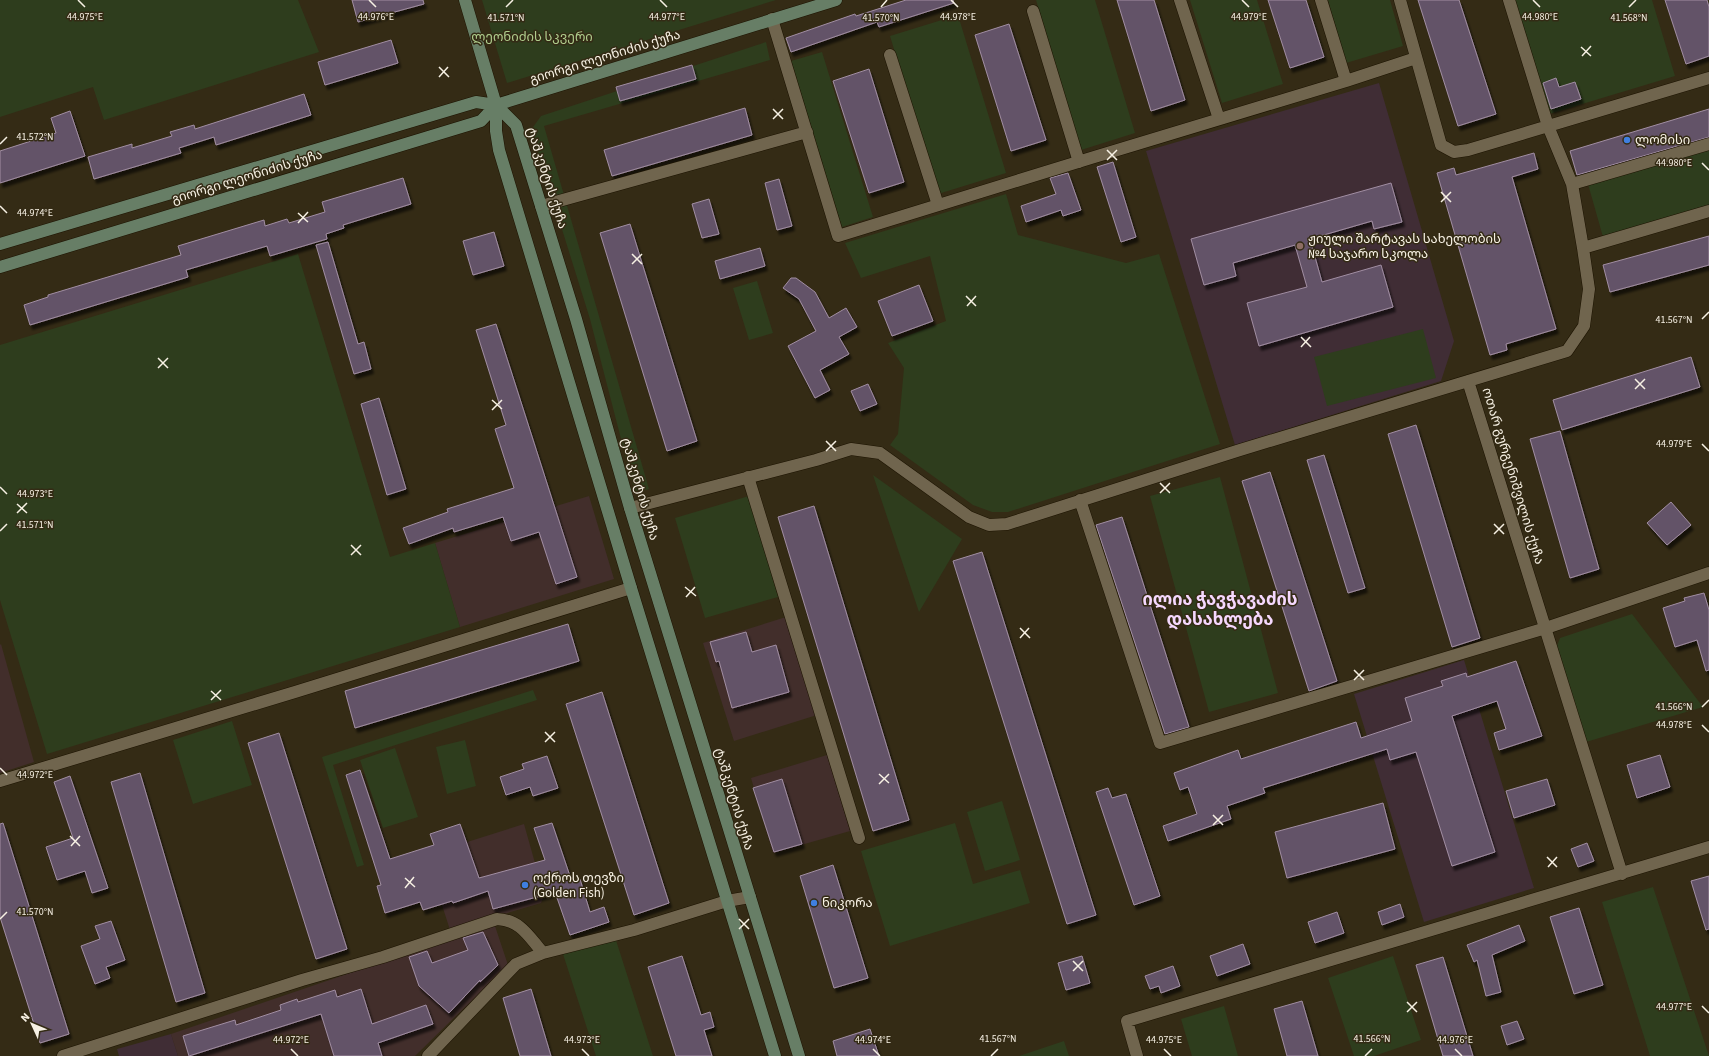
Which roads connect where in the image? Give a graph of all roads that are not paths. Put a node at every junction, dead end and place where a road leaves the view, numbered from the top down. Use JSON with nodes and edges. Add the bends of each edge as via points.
{"nodes":[{"id":1,"x":465,"y":0,"type":"edge"},
{"id":2,"x":836,"y":0,"type":"edge"},
{"id":3,"x":1180,"y":0,"type":"edge"},
{"id":4,"x":1321,"y":0,"type":"edge"},
{"id":5,"x":1400,"y":0,"type":"edge"},
{"id":6,"x":1509,"y":0,"type":"edge"},
{"id":7,"x":1033,"y":11,"type":"dead end"},
{"id":8,"x":772,"y":20,"type":"junction"},
{"id":9,"x":890,"y":55,"type":"dead end"},
{"id":10,"x":1416,"y":58,"type":"junction"},
{"id":11,"x":1709,"y":78,"type":"edge"},
{"id":12,"x":1346,"y":81,"type":"junction"},
{"id":13,"x":496,"y":105,"type":"junction"},
{"id":14,"x":1220,"y":119,"type":"junction"},
{"id":15,"x":1548,"y":126,"type":"junction"},
{"id":16,"x":807,"y":132,"type":"junction"},
{"id":17,"x":1709,"y":144,"type":"edge"},
{"id":18,"x":1079,"y":162,"type":"junction"},
{"id":19,"x":1572,"y":184,"type":"junction"},
{"id":20,"x":938,"y":205,"type":"junction"},
{"id":21,"x":542,"y":206,"type":"junction"},
{"id":22,"x":1709,"y":212,"type":"edge"},
{"id":23,"x":0,"y":244,"type":"edge"},
{"id":24,"x":1583,"y":248,"type":"junction"},
{"id":25,"x":0,"y":267,"type":"edge"},
{"id":26,"x":1468,"y":381,"type":"junction"},
{"id":27,"x":748,"y":477,"type":"junction"},
{"id":28,"x":1080,"y":500,"type":"junction"},
{"id":29,"x":630,"y":508,"type":"junction"},
{"id":30,"x":1709,"y":573,"type":"edge"},
{"id":31,"x":631,"y":588,"type":"junction"},
{"id":32,"x":1546,"y":628,"type":"junction"},
{"id":33,"x":0,"y":781,"type":"edge"},
{"id":34,"x":859,"y":838,"type":"dead end"},
{"id":35,"x":1709,"y":847,"type":"edge"},
{"id":36,"x":1622,"y":874,"type":"junction"},
{"id":37,"x":750,"y":897,"type":"junction"},
{"id":38,"x":728,"y":901,"type":"junction"},
{"id":39,"x":543,"y":953,"type":"junction"},
{"id":40,"x":63,"y":1056,"type":"edge"},
{"id":41,"x":428,"y":1056,"type":"edge"},
{"id":42,"x":775,"y":1056,"type":"edge"},
{"id":43,"x":799,"y":1056,"type":"edge"},
{"id":44,"x":1137,"y":1056,"type":"edge"}],
"edges":[{"from":1,"to":13,"type":"main road"},
{"from":2,"to":8,"type":"main road","name":"გიორგი ლეონიძის ქუჩა"},
{"from":3,"to":14,"type":"street"},
{"from":4,"to":12,"type":"street"},
{"from":5,"to":10,"type":"street"},
{"from":6,"to":15,"type":"street","name":"ოთარ გურგენიშვილის ქუჩა"},
{"from":7,"to":18,"type":"street"},
{"from":8,"to":13,"type":"main road","name":"გიორგი ლეონიძის ქუჩა"},
{"from":8,"to":16,"type":"street"},
{"from":9,"to":20,"type":"street"},
{"from":10,"to":12,"type":"street"},
{"from":10,"to":15,"type":"street","via":[[1441,145],[1454,152]]},
{"from":11,"to":15,"type":"street"},
{"from":12,"to":14,"type":"street"},
{"from":13,"to":21,"type":"main road","name":"ტაშკენტის ქუჩა","via":[[516,125]]},
{"from":13,"to":23,"type":"main road","name":"გიორგი ლეონიძის ქუჩა","via":[[476,102]]},
{"from":13,"to":25,"type":"main road","name":"გიორგი ლეონიძის ქუჩა","via":[[481,121]]},
{"from":13,"to":31,"type":"main road","via":[[496,131],[500,150]]},
{"from":14,"to":18,"type":"street"},
{"from":15,"to":19,"type":"street","name":"ოთარ გურგენიშვილის ქუჩა"},
{"from":16,"to":20,"type":"street","via":[[838,236]]},
{"from":16,"to":21,"type":"street"},
{"from":17,"to":19,"type":"street"},
{"from":18,"to":20,"type":"street"},
{"from":19,"to":24,"type":"street","name":"ოთარ გურგენიშვილის ქუჩა"},
{"from":21,"to":29,"type":"main road","name":"ტაშკენტის ქუჩა"},
{"from":22,"to":24,"type":"street"},
{"from":24,"to":26,"type":"street","name":"ოთარ გურგენიშვილის ქუჩა","via":[[1589,289],[1584,326],[1567,351]]},
{"from":26,"to":28,"type":"street"},
{"from":26,"to":32,"type":"street","name":"ოთარ გურგენიშვილის ქუჩა"},
{"from":27,"to":28,"type":"street","via":[[851,449],[880,453],[969,517],[989,525],[1007,524]]},
{"from":27,"to":29,"type":"street"},
{"from":27,"to":34,"type":"street"},
{"from":28,"to":32,"type":"street","via":[[1160,743]]},
{"from":29,"to":37,"type":"main road","name":"ტაშკენტის ქუჩა"},
{"from":30,"to":32,"type":"street"},
{"from":31,"to":33,"type":"street"},
{"from":31,"to":38,"type":"main road"},
{"from":32,"to":36,"type":"street","name":"ოთარ გურგენიშვილის ქუჩა"},
{"from":35,"to":36,"type":"street"},
{"from":36,"to":44,"type":"street","via":[[1127,1021]]},
{"from":37,"to":38,"type":"street"},
{"from":37,"to":43,"type":"main road","name":"ტაშკენტის ქუჩა"},
{"from":38,"to":39,"type":"street","via":[[634,930]]},
{"from":38,"to":42,"type":"main road"},
{"from":39,"to":40,"type":"street","via":[[519,925],[509,920],[497,920]]},
{"from":39,"to":41,"type":"street","via":[[516,964]]}]}
